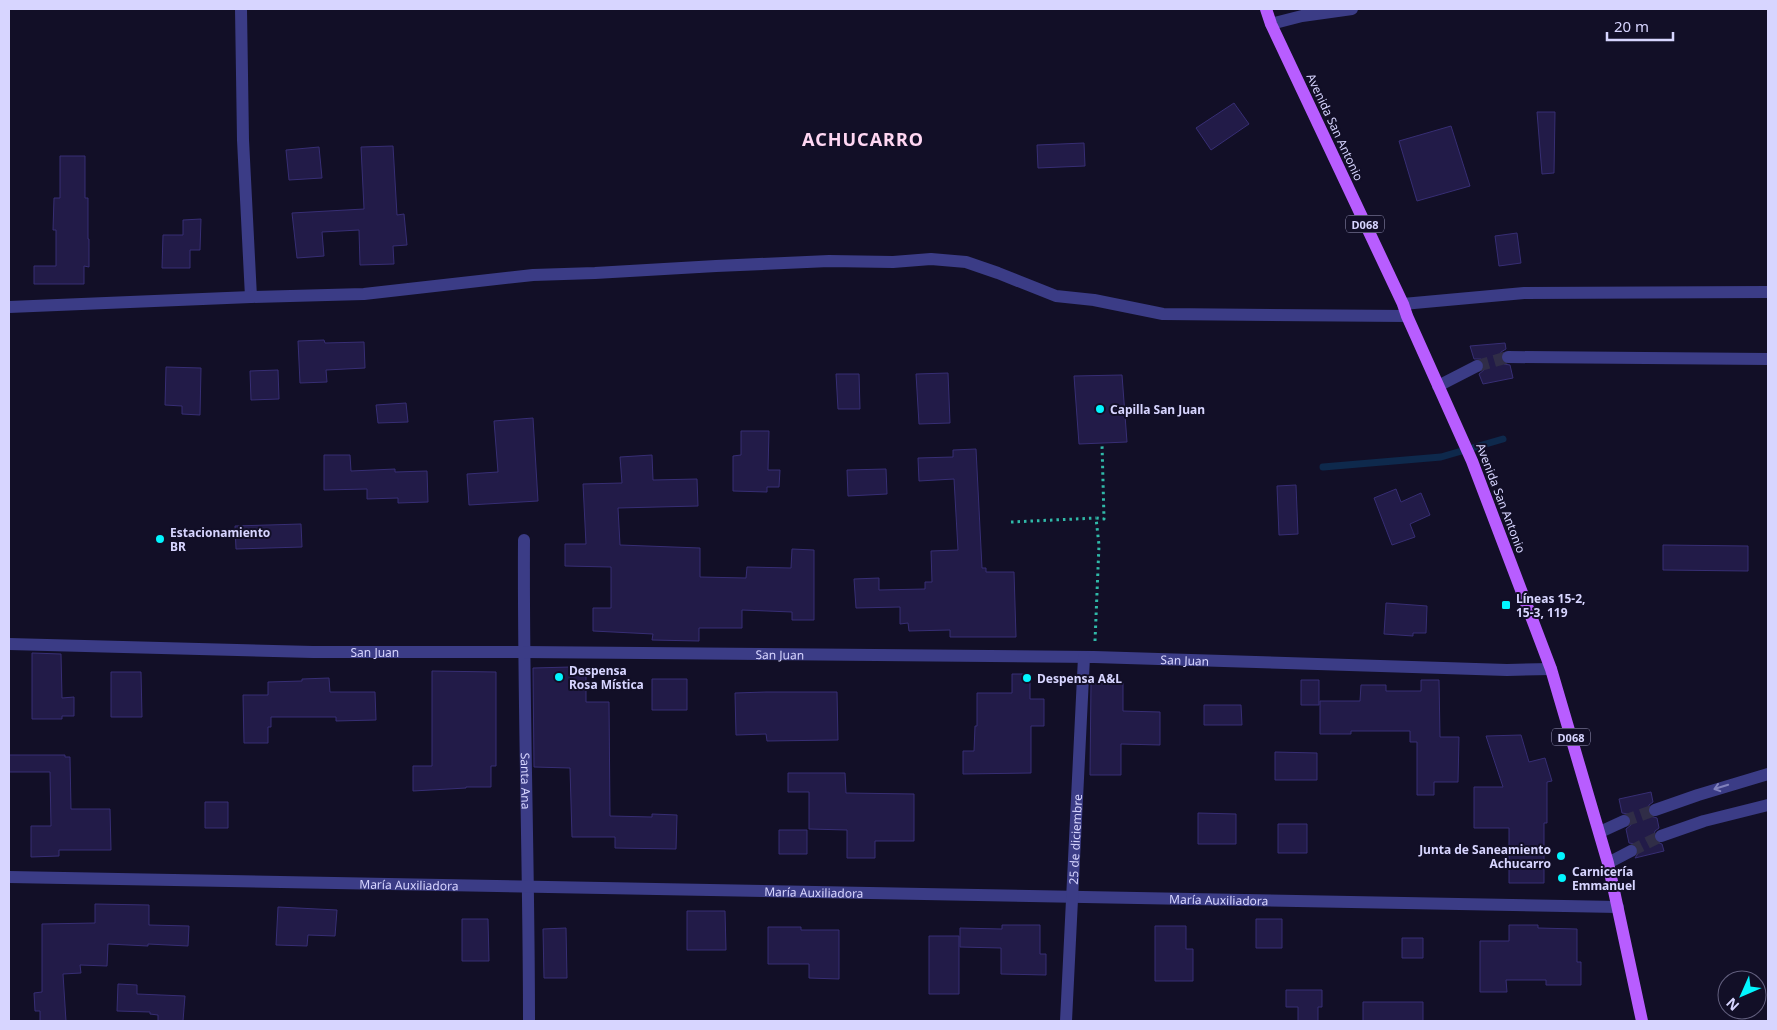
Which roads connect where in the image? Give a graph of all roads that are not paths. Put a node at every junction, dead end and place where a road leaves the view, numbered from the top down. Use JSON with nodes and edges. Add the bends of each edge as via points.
{"nodes":[{"id":1,"x":241,"y":9,"type":"edge"},
{"id":2,"x":1266,"y":9,"type":"edge"},
{"id":3,"x":1352,"y":9,"type":"edge"},
{"id":4,"x":1271,"y":24,"type":"junction"},
{"id":5,"x":1768,"y":292,"type":"edge"},
{"id":6,"x":251,"y":297,"type":"junction"},
{"id":7,"x":9,"y":307,"type":"edge"},
{"id":8,"x":1405,"y":310,"type":"junction"},
{"id":9,"x":1508,"y":357,"type":"tunnel mouth"},
{"id":10,"x":1768,"y":359,"type":"edge"},
{"id":11,"x":1477,"y":366,"type":"tunnel mouth"},
{"id":12,"x":1438,"y":386,"type":"junction"},
{"id":13,"x":524,"y":540,"type":"dead end"},
{"id":14,"x":9,"y":644,"type":"edge"},
{"id":15,"x":523,"y":652,"type":"junction"},
{"id":16,"x":1089,"y":657,"type":"junction"},
{"id":17,"x":1551,"y":669,"type":"junction"},
{"id":18,"x":1768,"y":774,"type":"edge"},
{"id":19,"x":1768,"y":805,"type":"edge"},
{"id":20,"x":1655,"y":810,"type":"tunnel mouth"},
{"id":21,"x":1624,"y":821,"type":"tunnel mouth"},
{"id":22,"x":1600,"y":832,"type":"junction"},
{"id":23,"x":1661,"y":836,"type":"tunnel mouth"},
{"id":24,"x":1630,"y":852,"type":"tunnel mouth"},
{"id":25,"x":1608,"y":863,"type":"junction"},
{"id":26,"x":9,"y":877,"type":"edge"},
{"id":27,"x":529,"y":886,"type":"junction"},
{"id":28,"x":1071,"y":896,"type":"junction"},
{"id":29,"x":1618,"y":907,"type":"junction"},
{"id":30,"x":529,"y":1021,"type":"edge"},
{"id":31,"x":1066,"y":1021,"type":"edge"},
{"id":32,"x":1642,"y":1021,"type":"edge"}],
"edges":[{"from":1,"to":6,"type":"street","via":[[243,140]]},
{"from":2,"to":4,"type":"main road","name":"Avenida San Antonio","number":"D068"},
{"from":3,"to":4,"type":"street"},
{"from":4,"to":8,"type":"main road","name":"Avenida San Antonio","number":"D068"},
{"from":5,"to":8,"type":"street","via":[[1524,293]]},
{"from":6,"to":7,"type":"street"},
{"from":6,"to":8,"type":"street","via":[[364,294],[533,275],[931,259],[966,262],[1056,296],[1163,314]]},
{"from":8,"to":12,"type":"main road","name":"Avenida San Antonio","number":"D068"},
{"from":9,"to":10,"type":"street"},
{"from":11,"to":12,"type":"street"},
{"from":12,"to":17,"type":"main road","name":"Avenida San Antonio","number":"D068","via":[[1472,461]]},
{"from":13,"to":15,"type":"street","name":"Santa Ana"},
{"from":14,"to":15,"type":"street","name":"San Juan","via":[[313,652]]},
{"from":15,"to":16,"type":"street","name":"San Juan"},
{"from":15,"to":27,"type":"street","name":"Santa Ana"},
{"from":16,"to":17,"type":"street","name":"San Juan"},
{"from":16,"to":28,"type":"street","name":"25 de diciembre"},
{"from":17,"to":22,"type":"main road","name":"Avenida San Antonio","number":"D068"},
{"from":18,"to":20,"type":"street","one_way":true},
{"from":19,"to":23,"type":"street"},
{"from":21,"to":22,"type":"street"},
{"from":22,"to":25,"type":"main road","name":"Avenida San Antonio","number":"D068"},
{"from":24,"to":25,"type":"street"},
{"from":25,"to":29,"type":"main road","name":"Avenida San Antonio","number":"D068"},
{"from":26,"to":27,"type":"street","name":"María Auxiliadora"},
{"from":27,"to":28,"type":"street","name":"María Auxiliadora"},
{"from":27,"to":30,"type":"street","name":"Santa Ana"},
{"from":28,"to":29,"type":"street","name":"María Auxiliadora"},
{"from":28,"to":31,"type":"street","name":"25 de diciembre"},
{"from":29,"to":32,"type":"main road","name":"Avenida San Antonio","number":"D068"}]}
